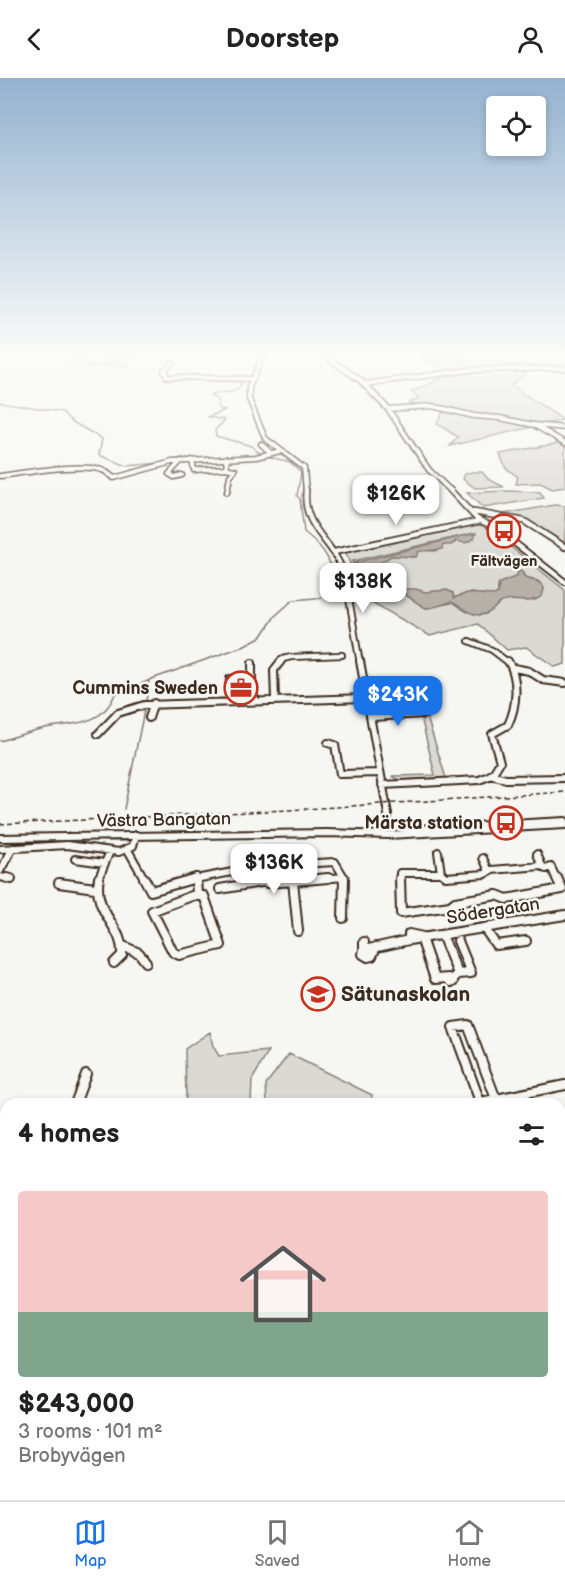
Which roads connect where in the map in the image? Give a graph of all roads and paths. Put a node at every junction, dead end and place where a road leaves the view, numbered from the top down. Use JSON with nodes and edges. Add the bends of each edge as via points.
{"nodes":[{"id":1,"x":259,"y":421,"type":"edge"},
{"id":2,"x":396,"y":421,"type":"edge"},
{"id":3,"x":516,"y":421,"type":"edge"},
{"id":4,"x":534,"y":425,"type":"junction"},
{"id":5,"x":565,"y":428,"type":"edge"},
{"id":6,"x":565,"y":443,"type":"edge"},
{"id":7,"x":261,"y":444,"type":"dead end"},
{"id":8,"x":280,"y":451,"type":"junction"},
{"id":9,"x":271,"y":453,"type":"junction"},
{"id":10,"x":226,"y":458,"type":"junction"},
{"id":11,"x":192,"y":460,"type":"junction"},
{"id":12,"x":181,"y":461,"type":"junction"},
{"id":13,"x":225,"y":468,"type":"junction"},
{"id":14,"x":182,"y":475,"type":"dead end"},
{"id":15,"x":0,"y":476,"type":"edge"},
{"id":16,"x":227,"y":492,"type":"dead end"},
{"id":17,"x":471,"y":510,"type":"junction"},
{"id":18,"x":487,"y":518,"type":"junction"},
{"id":19,"x":479,"y":520,"type":"junction"},
{"id":20,"x":494,"y":527,"type":"junction"},
{"id":21,"x":565,"y":547,"type":"edge"},
{"id":22,"x":334,"y":552,"type":"junction"},
{"id":23,"x":345,"y":579,"type":"junction"},
{"id":24,"x":565,"y":582,"type":"edge"},
{"id":25,"x":371,"y":593,"type":"dead end"},
{"id":26,"x":469,"y":641,"type":"dead end"},
{"id":27,"x":342,"y":655,"type":"dead end"},
{"id":28,"x":252,"y":663,"type":"dead end"},
{"id":29,"x":514,"y":668,"type":"junction"},
{"id":30,"x":252,"y":677,"type":"junction"},
{"id":31,"x":565,"y":683,"type":"edge"},
{"id":32,"x":366,"y":698,"type":"junction"},
{"id":33,"x":275,"y":700,"type":"junction"},
{"id":34,"x":232,"y":701,"type":"junction"},
{"id":35,"x":256,"y":701,"type":"junction"},
{"id":36,"x":148,"y":704,"type":"junction"},
{"id":37,"x":425,"y":714,"type":"dead end"},
{"id":38,"x":371,"y":717,"type":"junction"},
{"id":39,"x":149,"y":718,"type":"dead end"},
{"id":40,"x":98,"y":734,"type":"dead end"},
{"id":41,"x":328,"y":743,"type":"dead end"},
{"id":42,"x":380,"y":773,"type":"junction"},
{"id":43,"x":490,"y":776,"type":"junction"},
{"id":44,"x":565,"y":778,"type":"edge"},
{"id":45,"x":382,"y":785,"type":"junction"},
{"id":46,"x":388,"y":817,"type":"junction"},
{"id":47,"x":564,"y":824,"type":"edge"},
{"id":48,"x":397,"y":825,"type":"junction"},
{"id":49,"x":378,"y":832,"type":"junction"},
{"id":50,"x":420,"y":833,"type":"junction"},
{"id":51,"x":136,"y":835,"type":"junction"},
{"id":52,"x":0,"y":838,"type":"edge"},
{"id":53,"x":13,"y":848,"type":"junction"},
{"id":54,"x":0,"y":849,"type":"edge"},
{"id":55,"x":128,"y":850,"type":"junction"},
{"id":56,"x":110,"y":851,"type":"junction"},
{"id":57,"x":438,"y":852,"type":"dead end"},
{"id":58,"x":537,"y":854,"type":"dead end"},
{"id":59,"x":483,"y":858,"type":"dead end"},
{"id":60,"x":75,"y":859,"type":"dead end"},
{"id":61,"x":104,"y":863,"type":"junction"},
{"id":62,"x":269,"y":865,"type":"junction"},
{"id":63,"x":542,"y":866,"type":"junction"},
{"id":64,"x":0,"y":871,"type":"edge"},
{"id":65,"x":489,"y":871,"type":"junction"},
{"id":66,"x":441,"y":873,"type":"junction"},
{"id":67,"x":0,"y":877,"type":"edge"},
{"id":68,"x":196,"y":877,"type":"junction"},
{"id":69,"x":344,"y":877,"type":"junction"},
{"id":70,"x":11,"y":879,"type":"dead end"},
{"id":71,"x":267,"y":881,"type":"junction"},
{"id":72,"x":293,"y":881,"type":"junction"},
{"id":73,"x":59,"y":883,"type":"dead end"},
{"id":74,"x":95,"y":888,"type":"junction"},
{"id":75,"x":220,"y":889,"type":"dead end"},
{"id":76,"x":197,"y":894,"type":"junction"},
{"id":77,"x":565,"y":915,"type":"edge"},
{"id":78,"x":343,"y":918,"type":"dead end"},
{"id":79,"x":484,"y":928,"type":"junction"},
{"id":80,"x":298,"y":931,"type":"dead end"},
{"id":81,"x":442,"y":935,"type":"junction"},
{"id":82,"x":424,"y":938,"type":"junction"},
{"id":83,"x":458,"y":940,"type":"dead end"},
{"id":84,"x":526,"y":941,"type":"dead end"},
{"id":85,"x":123,"y":946,"type":"junction"},
{"id":86,"x":364,"y":946,"type":"dead end"},
{"id":87,"x":146,"y":962,"type":"dead end"},
{"id":88,"x":114,"y":963,"type":"dead end"},
{"id":89,"x":458,"y":974,"type":"junction"},
{"id":90,"x":86,"y":1074,"type":"dead end"},
{"id":91,"x":565,"y":1085,"type":"edge"},
{"id":92,"x":77,"y":1098,"type":"edge"},
{"id":93,"x":479,"y":1098,"type":"edge"},
{"id":94,"x":496,"y":1098,"type":"edge"},
{"id":95,"x":501,"y":1098,"type":"edge"}],
"edges":[{"from":1,"to":8,"type":"street","via":[[266,438]]},
{"from":2,"to":17,"type":"street","via":[[429,470]]},
{"from":3,"to":4,"type":"street"},
{"from":4,"to":5,"type":"street"},
{"from":4,"to":6,"type":"street"},
{"from":7,"to":9,"type":"street"},
{"from":8,"to":9,"type":"street"},
{"from":8,"to":22,"type":"street","via":[[304,468],[306,511],[316,531]]},
{"from":9,"to":10,"type":"street"},
{"from":10,"to":11,"type":"street"},
{"from":10,"to":13,"type":"street"},
{"from":11,"to":12,"type":"street"},
{"from":11,"to":13,"type":"street","via":[[194,470]]},
{"from":12,"to":14,"type":"street","via":[[169,474]]},
{"from":12,"to":15,"type":"street","via":[[124,477],[76,468]]},
{"from":13,"to":16,"type":"street","via":[[235,470]]},
{"from":17,"to":18,"type":"street"},
{"from":17,"to":19,"type":"street"},
{"from":18,"to":19,"type":"street"},
{"from":18,"to":20,"type":"street"},
{"from":18,"to":21,"type":"street","via":[[528,523]]},
{"from":19,"to":20,"type":"street"},
{"from":19,"to":22,"type":"street"},
{"from":20,"to":24,"type":"street"},
{"from":22,"to":23,"type":"street"},
{"from":23,"to":25,"type":"street","via":[[361,581]]},
{"from":23,"to":32,"type":"street"},
{"from":26,"to":29,"type":"street","via":[[498,653]]},
{"from":27,"to":33,"type":"street","via":[[284,659],[274,670]]},
{"from":28,"to":30,"type":"street"},
{"from":29,"to":31,"type":"street","via":[[530,671],[543,680]]},
{"from":29,"to":43,"type":"street","via":[[517,685],[513,710],[509,723],[492,734],[500,762]]},
{"from":30,"to":34,"type":"street","via":[[230,679]]},
{"from":30,"to":35,"type":"street"},
{"from":32,"to":33,"type":"street"},
{"from":32,"to":38,"type":"street"},
{"from":33,"to":35,"type":"street"},
{"from":34,"to":35,"type":"street"},
{"from":34,"to":36,"type":"street"},
{"from":36,"to":39,"type":"street"},
{"from":36,"to":40,"type":"street","via":[[120,712]]},
{"from":37,"to":38,"type":"street"},
{"from":38,"to":42,"type":"street"},
{"from":41,"to":42,"type":"street","via":[[335,745],[340,774]]},
{"from":42,"to":45,"type":"street"},
{"from":43,"to":44,"type":"street"},
{"from":43,"to":45,"type":"street","via":[[462,782]]},
{"from":45,"to":46,"type":"street"},
{"from":46,"to":48,"type":"street"},
{"from":46,"to":49,"type":"street"},
{"from":47,"to":48,"type":"street","name":"Västra Bangatan","via":[[405,828]]},
{"from":47,"to":50,"type":"street","name":"Västra Bangatan"},
{"from":48,"to":49,"type":"street","name":"Västra Bangatan"},
{"from":48,"to":50,"type":"street","name":"Västra Bangatan"},
{"from":49,"to":50,"type":"street","name":"Västra Bangatan"},
{"from":49,"to":51,"type":"street","name":"Västra Bangatan"},
{"from":51,"to":52,"type":"street","name":"Västra Bangatan"},
{"from":51,"to":55,"type":"street"},
{"from":53,"to":54,"type":"street"},
{"from":53,"to":56,"type":"street","via":[[67,845]]},
{"from":53,"to":64,"type":"street"},
{"from":55,"to":56,"type":"street"},
{"from":55,"to":68,"type":"street","via":[[151,891]]},
{"from":56,"to":61,"type":"street"},
{"from":57,"to":66,"type":"street"},
{"from":58,"to":63,"type":"street"},
{"from":59,"to":65,"type":"street"},
{"from":60,"to":61,"type":"street"},
{"from":61,"to":74,"type":"street"},
{"from":62,"to":68,"type":"street"},
{"from":62,"to":69,"type":"street","via":[[334,862]]},
{"from":62,"to":71,"type":"street"},
{"from":63,"to":65,"type":"street"},
{"from":63,"to":66,"type":"street","via":[[551,867],[562,889],[507,899],[497,895],[401,914],[400,873]]},
{"from":65,"to":66,"type":"street","via":[[446,877]]},
{"from":67,"to":70,"type":"street"},
{"from":68,"to":76,"type":"street"},
{"from":69,"to":72,"type":"street"},
{"from":69,"to":78,"type":"street"},
{"from":71,"to":72,"type":"street"},
{"from":71,"to":75,"type":"street"},
{"from":72,"to":80,"type":"street"},
{"from":73,"to":74,"type":"street"},
{"from":74,"to":85,"type":"street","via":[[97,904]]},
{"from":76,"to":76,"type":"street","via":[[204,896],[221,945],[179,955],[173,952],[152,911]]},
{"from":77,"to":79,"type":"street","name":"Södergatan"},
{"from":79,"to":81,"type":"street","name":"Södergatan"},
{"from":79,"to":84,"type":"street","via":[[492,943],[499,946]]},
{"from":81,"to":82,"type":"street","name":"Södergatan"},
{"from":81,"to":89,"type":"street"},
{"from":82,"to":86,"type":"street","name":"Södergatan","via":[[409,934],[409,940],[375,948],[368,957],[363,954]]},
{"from":82,"to":89,"type":"street","via":[[435,979],[449,978],[451,982]]},
{"from":83,"to":89,"type":"street","via":[[471,973]]},
{"from":85,"to":87,"type":"street","via":[[139,953]]},
{"from":85,"to":88,"type":"street","via":[[122,955]]},
{"from":90,"to":92,"type":"street"},
{"from":91,"to":95,"type":"street"},
{"from":93,"to":94,"type":"street","via":[[453,1028],[468,1025]]}]}
